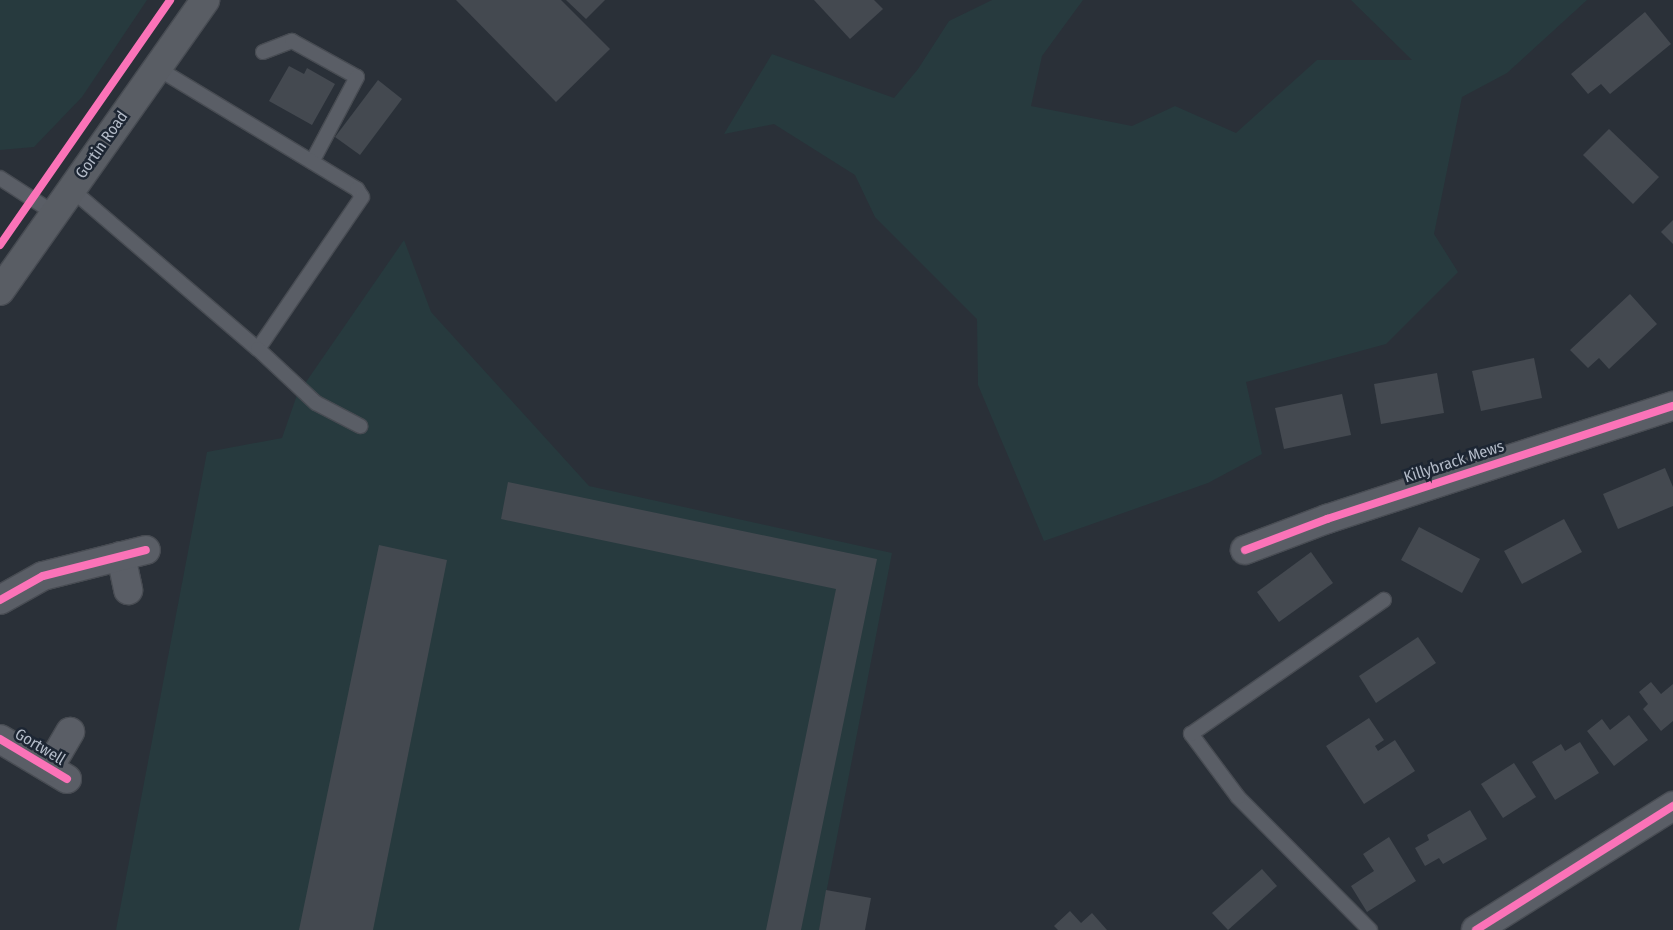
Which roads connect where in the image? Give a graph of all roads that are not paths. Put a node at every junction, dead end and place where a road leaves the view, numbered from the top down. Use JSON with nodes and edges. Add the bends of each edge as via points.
{"nodes":[{"id":1,"x":205,"y":0,"type":"edge"},
{"id":2,"x":263,"y":52,"type":"dead end"},
{"id":3,"x":157,"y":68,"type":"junction"},
{"id":4,"x":312,"y":162,"type":"junction"},
{"id":5,"x":0,"y":178,"type":"edge"},
{"id":6,"x":71,"y":189,"type":"junction"},
{"id":7,"x":54,"y":213,"type":"junction"},
{"id":8,"x":0,"y":291,"type":"edge"},
{"id":9,"x":258,"y":349,"type":"junction"},
{"id":10,"x":1673,"y":406,"type":"edge"},
{"id":11,"x":360,"y":426,"type":"dead end"},
{"id":12,"x":1245,"y":550,"type":"dead end"},
{"id":13,"x":128,"y":590,"type":"dead end"},
{"id":14,"x":0,"y":600,"type":"edge"},
{"id":15,"x":1384,"y":600,"type":"dead end"},
{"id":16,"x":70,"y":732,"type":"dead end"},
{"id":17,"x":0,"y":739,"type":"edge"},
{"id":18,"x":1673,"y":806,"type":"edge"},
{"id":19,"x":1370,"y":930,"type":"edge"},
{"id":20,"x":1476,"y":930,"type":"edge"}],
"edges":[{"from":1,"to":3,"type":"main road","name":"Gortin Road"},
{"from":2,"to":4,"type":"lane","via":[[292,41],[357,77]]},
{"from":3,"to":4,"type":"lane"},
{"from":3,"to":6,"type":"main road","name":"Gortin Road"},
{"from":4,"to":9,"type":"lane","via":[[357,189],[362,197]]},
{"from":5,"to":7,"type":"lane"},
{"from":6,"to":7,"type":"main road","name":"Gortin Road"},
{"from":6,"to":9,"type":"lane"},
{"from":7,"to":8,"type":"main road","name":"Gortin Road"},
{"from":9,"to":11,"type":"lane","via":[[316,403]]},
{"from":10,"to":12,"type":"street","name":"Killybrack Mews","via":[[1327,519]]},
{"from":13,"to":14,"type":"street","via":[[134,553],[43,576]]},
{"from":15,"to":19,"type":"lane","via":[[1191,734],[1238,798]]},
{"from":16,"to":17,"type":"street","name":"Gortwell","via":[[58,774]]},
{"from":18,"to":20,"type":"street"}]}
